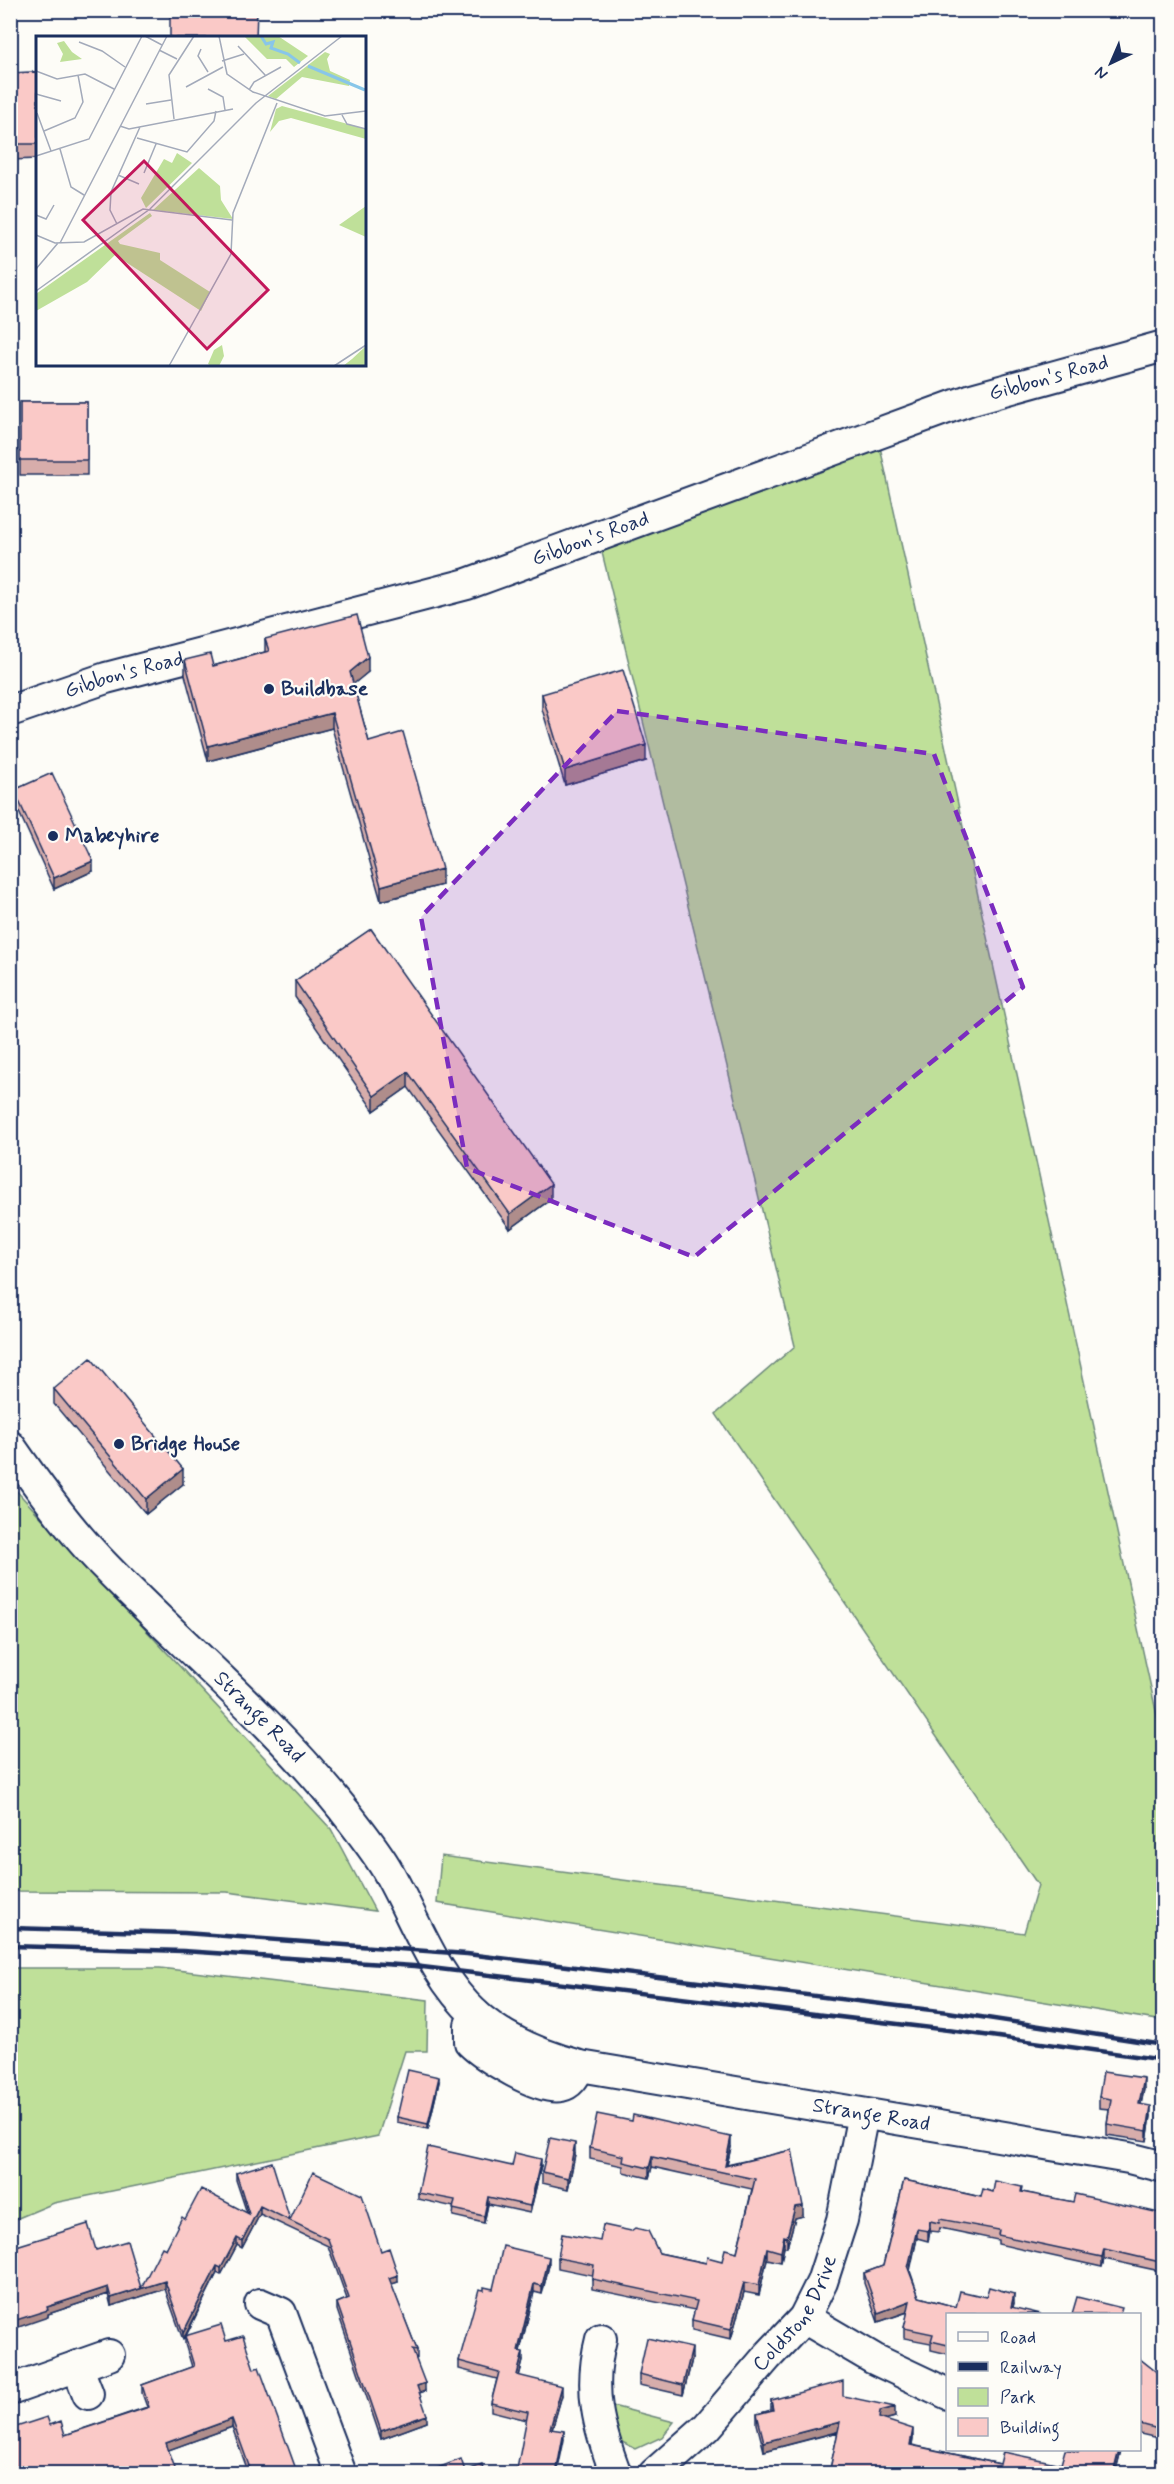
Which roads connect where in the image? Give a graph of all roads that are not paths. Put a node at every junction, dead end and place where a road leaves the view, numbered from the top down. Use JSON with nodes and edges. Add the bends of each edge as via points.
{"nodes":[{"id":1,"x":1164,"y":346,"type":"edge"},
{"id":2,"x":10,"y":711,"type":"edge"},
{"id":3,"x":10,"y":1446,"type":"edge"},
{"id":4,"x":863,"y":2114,"type":"junction"},
{"id":5,"x":1164,"y":2167,"type":"edge"},
{"id":6,"x":278,"y":2304,"type":"dead end"},
{"id":7,"x":804,"y":2318,"type":"junction"},
{"id":8,"x":589,"y":2354,"type":"dead end"},
{"id":9,"x":109,"y":2355,"type":"dead end"},
{"id":10,"x":77,"y":2367,"type":"junction"},
{"id":11,"x":10,"y":2390,"type":"edge"},
{"id":12,"x":946,"y":2393,"type":"edge"},
{"id":13,"x":88,"y":2394,"type":"dead end"},
{"id":14,"x":341,"y":2474,"type":"edge"},
{"id":15,"x":616,"y":2474,"type":"edge"},
{"id":16,"x":654,"y":2474,"type":"edge"}],
"edges":[{"from":1,"to":2,"type":"street","name":"Gibbon's Road","via":[[972,399],[467,584],[106,678]]},
{"from":3,"to":4,"type":"street","name":"Strange Road","via":[[104,1565],[253,1708],[344,1810],[385,1867],[448,1981],[475,2014],[513,2040],[580,2067]]},
{"from":4,"to":5,"type":"street","name":"Strange Road"},
{"from":4,"to":7,"type":"street","name":"Coldstone Drive","via":[[842,2220],[822,2282]]},
{"from":6,"to":14,"type":"street"},
{"from":7,"to":12,"type":"street","via":[[874,2360]]},
{"from":7,"to":16,"type":"street","name":"Coldstone Drive","via":[[707,2427]]},
{"from":8,"to":15,"type":"street","via":[[602,2436]]},
{"from":9,"to":10,"type":"street"},
{"from":10,"to":11,"type":"street"},
{"from":10,"to":13,"type":"street"}]}
